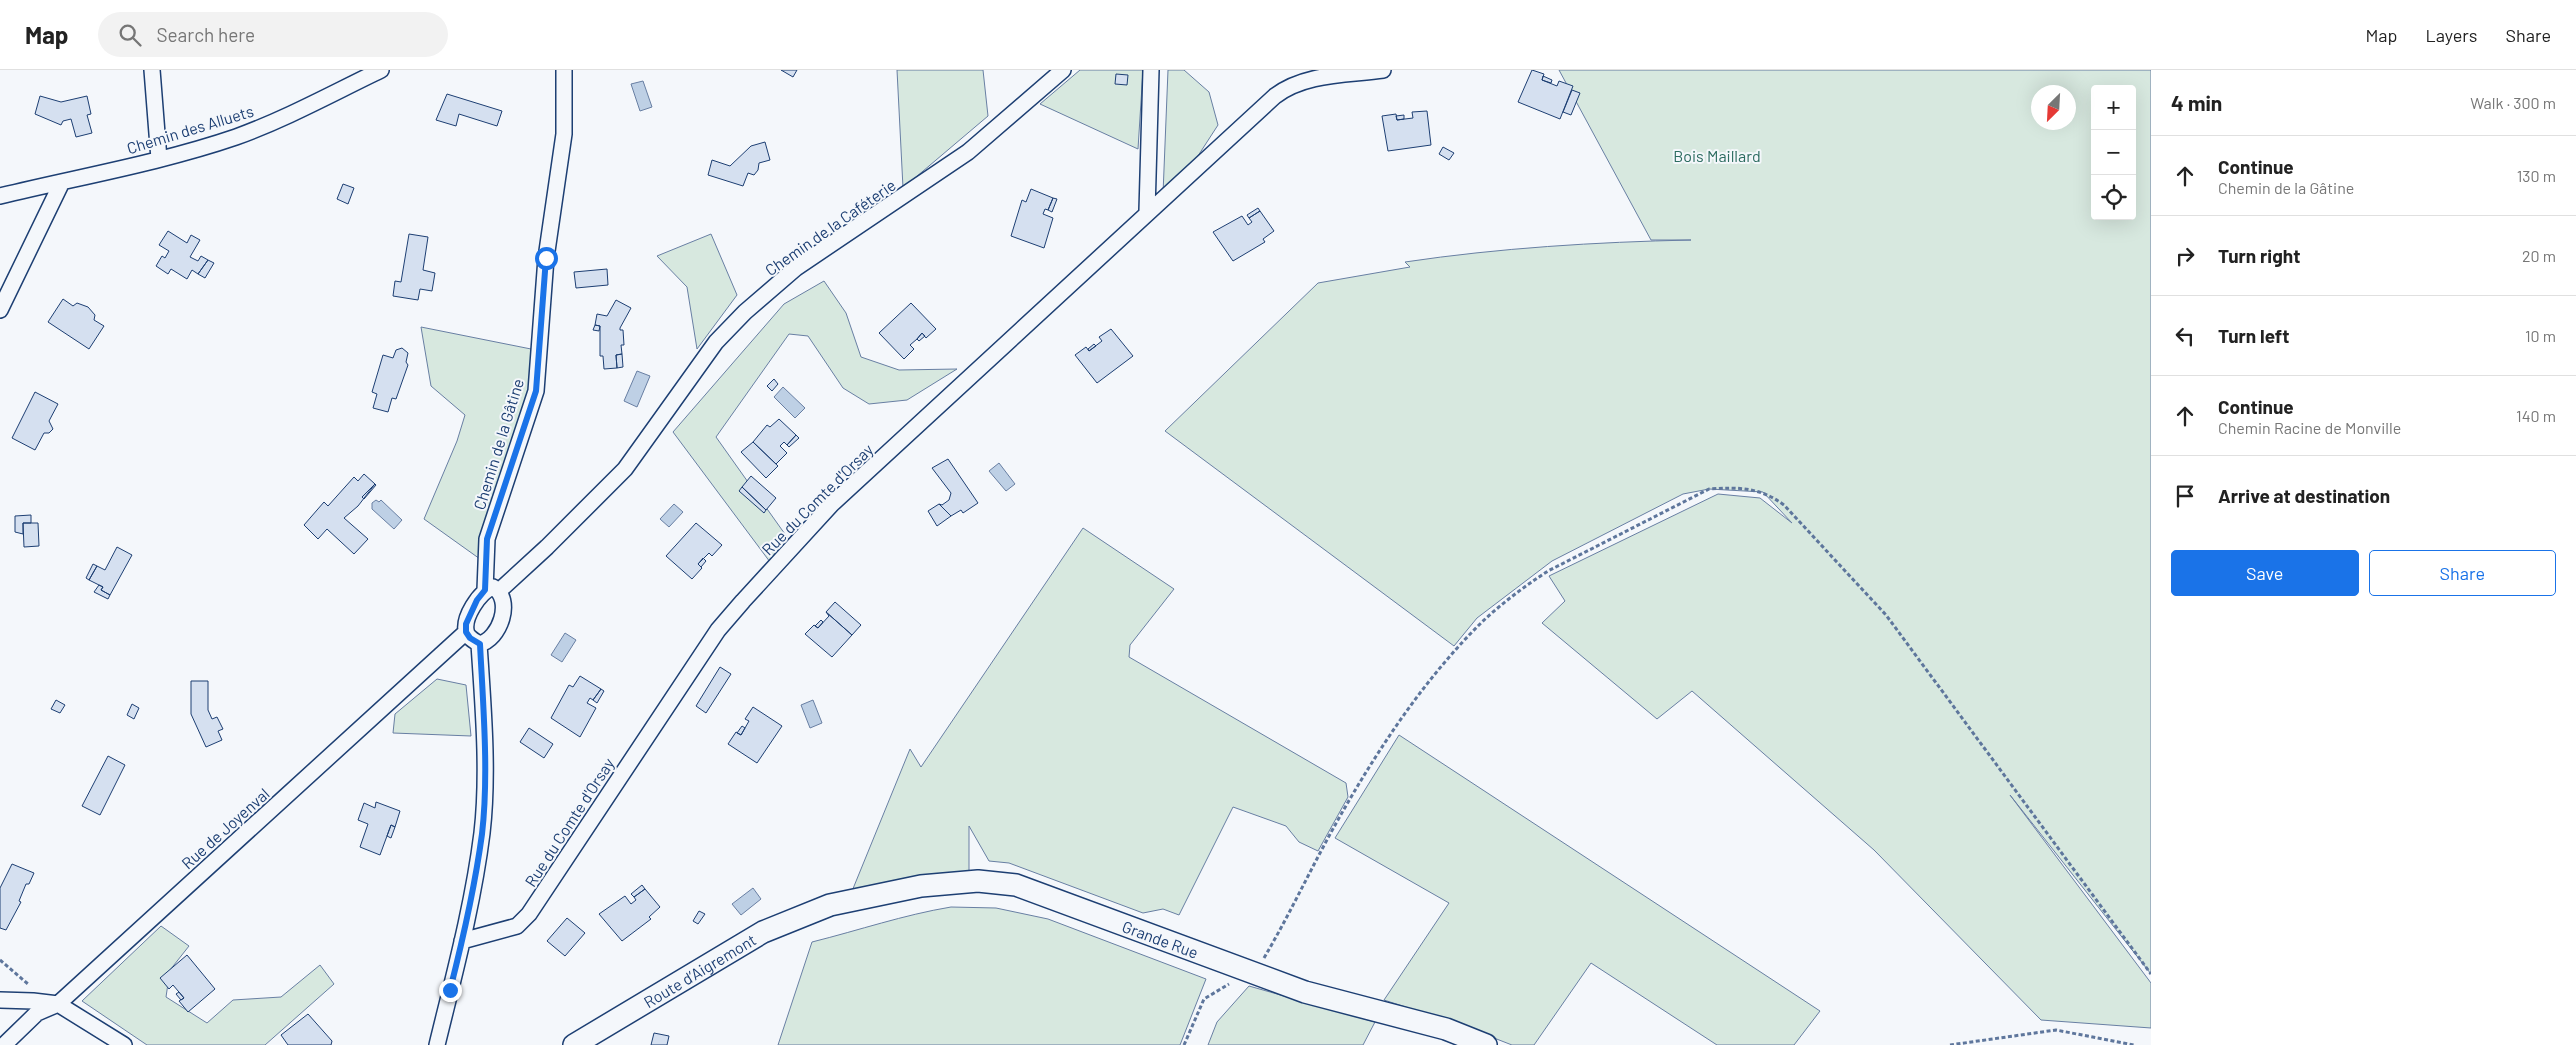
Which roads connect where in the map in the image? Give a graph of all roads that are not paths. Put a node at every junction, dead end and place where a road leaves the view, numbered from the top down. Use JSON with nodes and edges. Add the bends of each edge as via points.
{"nodes":[{"id":1,"x":152,"y":70,"type":"edge"},
{"id":2,"x":381,"y":70,"type":"edge"},
{"id":3,"x":564,"y":70,"type":"edge"},
{"id":4,"x":1063,"y":70,"type":"edge"},
{"id":5,"x":1151,"y":70,"type":"edge"},
{"id":6,"x":1383,"y":70,"type":"edge"},
{"id":7,"x":159,"y":158,"type":"junction"},
{"id":8,"x":62,"y":182,"type":"junction"},
{"id":9,"x":0,"y":196,"type":"edge"},
{"id":10,"x":1147,"y":211,"type":"junction"},
{"id":11,"x":0,"y":310,"type":"edge"},
{"id":12,"x":492,"y":590,"type":"junction"},
{"id":13,"x":466,"y":632,"type":"junction"},
{"id":14,"x":480,"y":644,"type":"junction"},
{"id":15,"x":830,"y":905,"type":"joint"},
{"id":16,"x":462,"y":941,"type":"junction"},
{"id":17,"x":0,"y":1000,"type":"edge"},
{"id":18,"x":58,"y":1004,"type":"junction"},
{"id":19,"x":4,"y":1045,"type":"edge"},
{"id":20,"x":124,"y":1045,"type":"edge"},
{"id":21,"x":437,"y":1045,"type":"edge"},
{"id":22,"x":574,"y":1045,"type":"edge"},
{"id":23,"x":1486,"y":1045,"type":"edge"}],
"edges":[{"from":1,"to":7,"type":"street"},
{"from":2,"to":7,"type":"street","name":"Chemin des Alluets","via":[[236,136]]},
{"from":3,"to":12,"type":"street","name":"Chemin de la Gâtine","via":[[564,134],[546,258],[536,391],[487,539]]},
{"from":4,"to":12,"type":"street","name":"Chemin de la Caféterie","via":[[968,152],[796,268],[745,312],[711,348],[625,469],[593,503]]},
{"from":5,"to":10,"type":"street"},
{"from":6,"to":10,"type":"street","name":"Rue du Comte d'Orsay","via":[[1308,80],[1288,86]]},
{"from":7,"to":8,"type":"street","name":"Chemin des Alluets"},
{"from":8,"to":9,"type":"street","name":"Chemin des Alluets"},
{"from":8,"to":11,"type":"street"},
{"from":10,"to":16,"type":"street","name":"Rue du Comte d'Orsay","via":[[832,504],[743,601],[718,630],[530,914],[518,926]]},
{"from":12,"to":13,"type":"street","via":[[470,614]]},
{"from":12,"to":14,"type":"street","name":"Chemin de la Gâtine","via":[[504,598],[505,610],[492,635]]},
{"from":13,"to":14,"type":"street"},
{"from":13,"to":18,"type":"street","name":"Rue de Joyenval"},
{"from":14,"to":16,"type":"street","via":[[484,803],[482,834]]},
{"from":15,"to":22,"type":"street","name":"Route d’Aigremont","via":[[763,932]]},
{"from":15,"to":23,"type":"street","name":"Grande Rue","via":[[921,886],[978,881],[1016,885],[1305,992],[1446,1029]]},
{"from":16,"to":21,"type":"street"},
{"from":17,"to":18,"type":"street"},
{"from":18,"to":19,"type":"street","name":"Rue de Joyenval","via":[[38,1013]]},
{"from":18,"to":20,"type":"street"}]}
